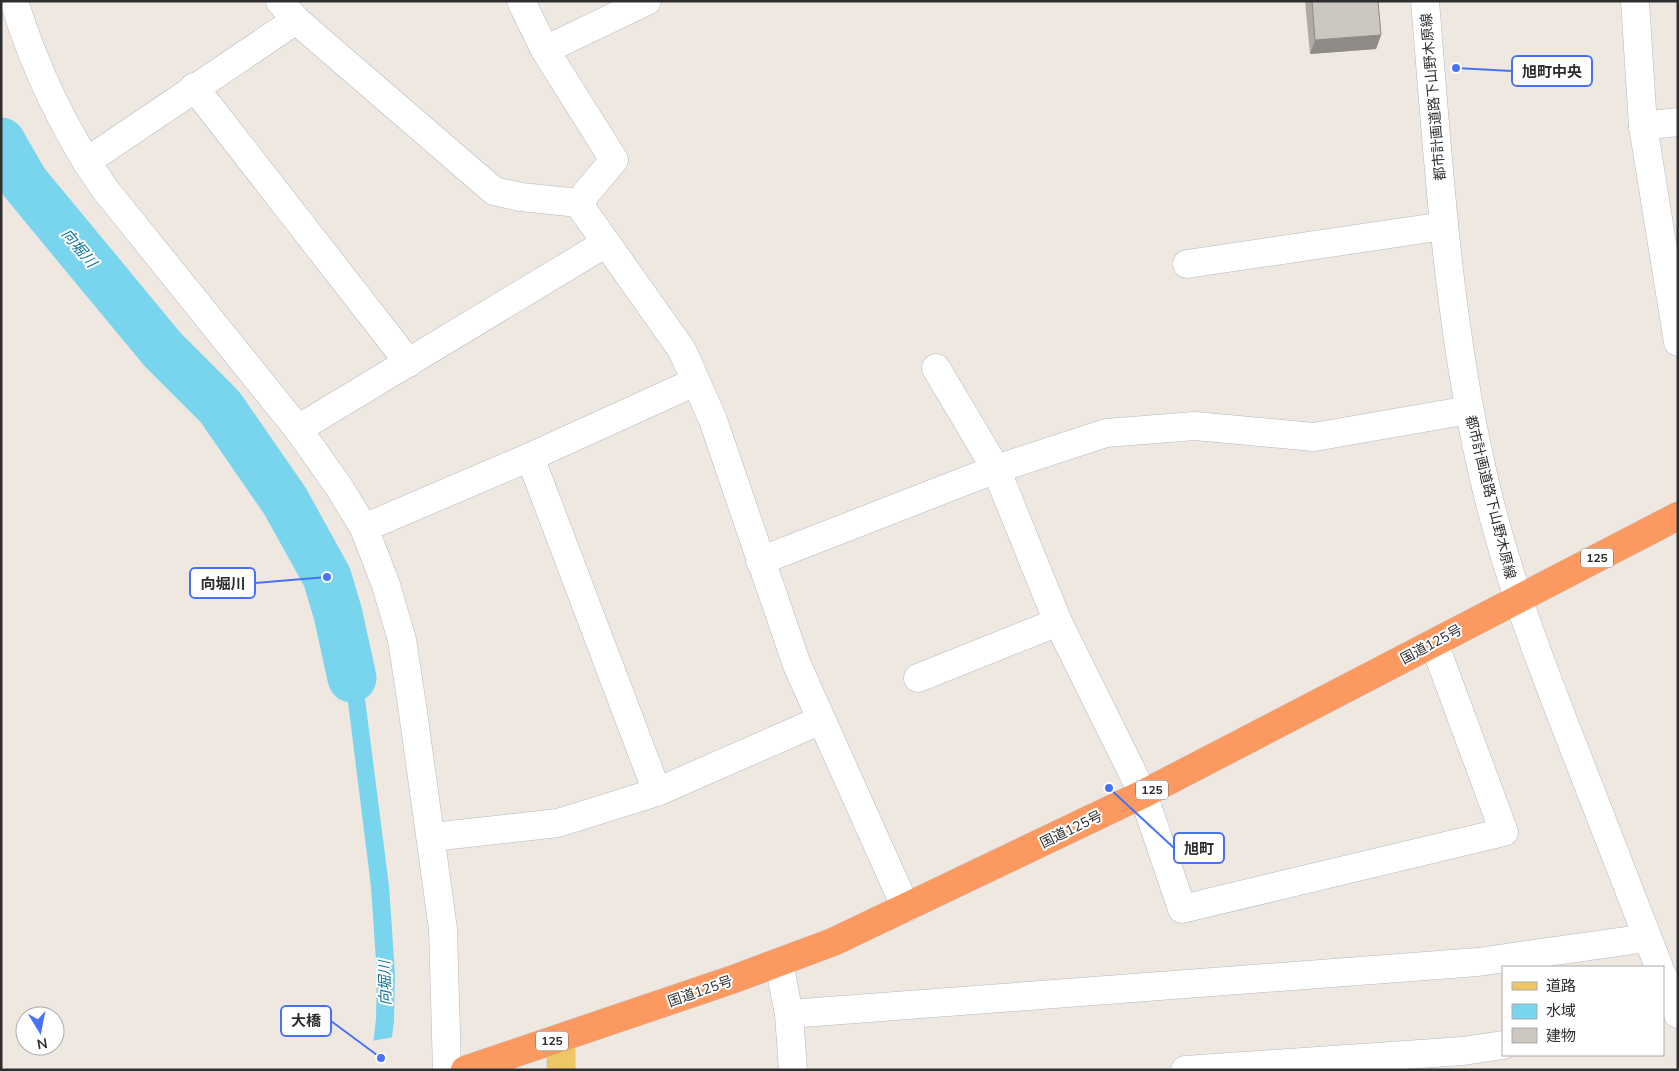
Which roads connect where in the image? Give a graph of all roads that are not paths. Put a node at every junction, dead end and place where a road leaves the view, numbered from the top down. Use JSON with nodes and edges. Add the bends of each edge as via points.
{"nodes":[{"id":1,"x":14,"y":1,"type":"edge"},
{"id":2,"x":521,"y":1,"type":"edge"},
{"id":3,"x":647,"y":1,"type":"edge"},
{"id":4,"x":1425,"y":1,"type":"edge"},
{"id":5,"x":1635,"y":1,"type":"edge"},
{"id":6,"x":288,"y":11,"type":"edge"},
{"id":7,"x":545,"y":50,"type":"junction"},
{"id":8,"x":194,"y":87,"type":"junction"},
{"id":9,"x":1678,"y":122,"type":"edge"},
{"id":10,"x":1643,"y":126,"type":"junction"},
{"id":11,"x":86,"y":162,"type":"junction"},
{"id":12,"x":578,"y":204,"type":"junction"},
{"id":13,"x":1444,"y":226,"type":"junction"},
{"id":14,"x":606,"y":243,"type":"junction"},
{"id":15,"x":1187,"y":264,"type":"dead end"},
{"id":16,"x":1678,"y":342,"type":"edge"},
{"id":17,"x":409,"y":363,"type":"junction"},
{"id":18,"x":936,"y":368,"type":"dead end"},
{"id":19,"x":696,"y":382,"type":"junction"},
{"id":20,"x":1469,"y":410,"type":"junction"},
{"id":21,"x":298,"y":429,"type":"junction"},
{"id":22,"x":530,"y":457,"type":"junction"},
{"id":23,"x":996,"y":469,"type":"junction"},
{"id":24,"x":1678,"y":516,"type":"edge"},
{"id":25,"x":364,"y":528,"type":"junction"},
{"id":26,"x":760,"y":561,"type":"junction"},
{"id":27,"x":1517,"y":600,"type":"junction"},
{"id":28,"x":1058,"y":622,"type":"junction"},
{"id":29,"x":1434,"y":643,"type":"junction"},
{"id":30,"x":918,"y":678,"type":"dead end"},
{"id":31,"x":821,"y":720,"type":"junction"},
{"id":32,"x":657,"y":792,"type":"junction"},
{"id":33,"x":1143,"y":794,"type":"junction"},
{"id":34,"x":432,"y":837,"type":"junction"},
{"id":35,"x":906,"y":908,"type":"junction"},
{"id":36,"x":1647,"y":938,"type":"junction"},
{"id":37,"x":779,"y":963,"type":"junction"},
{"id":38,"x":1659,"y":966,"type":"edge"},
{"id":39,"x":1664,"y":979,"type":"edge"},
{"id":40,"x":789,"y":1014,"type":"junction"},
{"id":41,"x":1678,"y":1014,"type":"edge"},
{"id":42,"x":1678,"y":1019,"type":"edge"},
{"id":43,"x":1664,"y":1022,"type":"edge"},
{"id":44,"x":561,"y":1038,"type":"junction"},
{"id":45,"x":1502,"y":1046,"type":"edge"},
{"id":46,"x":447,"y":1070,"type":"edge"},
{"id":47,"x":464,"y":1070,"type":"edge"},
{"id":48,"x":561,"y":1070,"type":"edge"},
{"id":49,"x":794,"y":1070,"type":"edge"},
{"id":50,"x":1185,"y":1070,"type":"edge"}],
"edges":[{"from":1,"to":11,"type":"street","via":[[25,37],[53,103]]},
{"from":2,"to":7,"type":"street"},
{"from":3,"to":7,"type":"street"},
{"from":4,"to":13,"type":"street","name":"都市計画道路下山野木原線"},
{"from":5,"to":10,"type":"street"},
{"from":6,"to":8,"type":"street"},
{"from":6,"to":12,"type":"street","via":[[494,191],[522,198]]},
{"from":7,"to":12,"type":"street","via":[[614,160]]},
{"from":8,"to":11,"type":"street"},
{"from":8,"to":17,"type":"street"},
{"from":9,"to":10,"type":"street"},
{"from":10,"to":16,"type":"street"},
{"from":11,"to":21,"type":"street"},
{"from":12,"to":14,"type":"street"},
{"from":13,"to":15,"type":"street"},
{"from":13,"to":20,"type":"street","name":"都市計画道路下山野木原線"},
{"from":14,"to":17,"type":"street"},
{"from":14,"to":19,"type":"street","via":[[682,350]]},
{"from":17,"to":21,"type":"street"},
{"from":18,"to":23,"type":"street"},
{"from":19,"to":22,"type":"street"},
{"from":19,"to":26,"type":"street","via":[[713,420]]},
{"from":20,"to":23,"type":"street","via":[[1314,437],[1195,426],[1106,433]]},
{"from":20,"to":27,"type":"street","name":"都市計画道路下山野木原線","via":[[1482,472]]},
{"from":21,"to":25,"type":"street"},
{"from":22,"to":25,"type":"street"},
{"from":22,"to":32,"type":"street"},
{"from":23,"to":26,"type":"street"},
{"from":23,"to":28,"type":"street"},
{"from":24,"to":27,"type":"highway","name":"国道125号","number":"125"},
{"from":25,"to":34,"type":"street","via":[[386,585],[402,640]]},
{"from":26,"to":31,"type":"street","via":[[797,665]]},
{"from":27,"to":29,"type":"highway","name":"国道125号","number":"125"},
{"from":27,"to":36,"type":"street","name":"都市計画道路下山野木原線"},
{"from":28,"to":30,"type":"street"},
{"from":28,"to":33,"type":"street"},
{"from":29,"to":33,"type":"highway","name":"国道125号","number":"125"},
{"from":29,"to":33,"type":"street","via":[[1504,832],[1182,909]]},
{"from":31,"to":32,"type":"street"},
{"from":31,"to":35,"type":"street"},
{"from":32,"to":34,"type":"street","via":[[558,822]]},
{"from":33,"to":35,"type":"highway","name":"国道125号","number":"125"},
{"from":34,"to":46,"type":"street","via":[[443,929]]},
{"from":35,"to":37,"type":"highway","name":"国道125号","number":"125"},
{"from":36,"to":38,"type":"street","name":"都市計画道路下山野木原線"},
{"from":36,"to":40,"type":"street","via":[[1478,962]]},
{"from":37,"to":40,"type":"street"},
{"from":37,"to":44,"type":"highway","name":"国道125号","number":"125"},
{"from":39,"to":41,"type":"street"},
{"from":40,"to":49,"type":"street"},
{"from":42,"to":43,"type":"street"},
{"from":44,"to":47,"type":"highway","name":"国道125号","number":"125"},
{"from":44,"to":48,"type":"main road"},
{"from":45,"to":50,"type":"street"}]}
